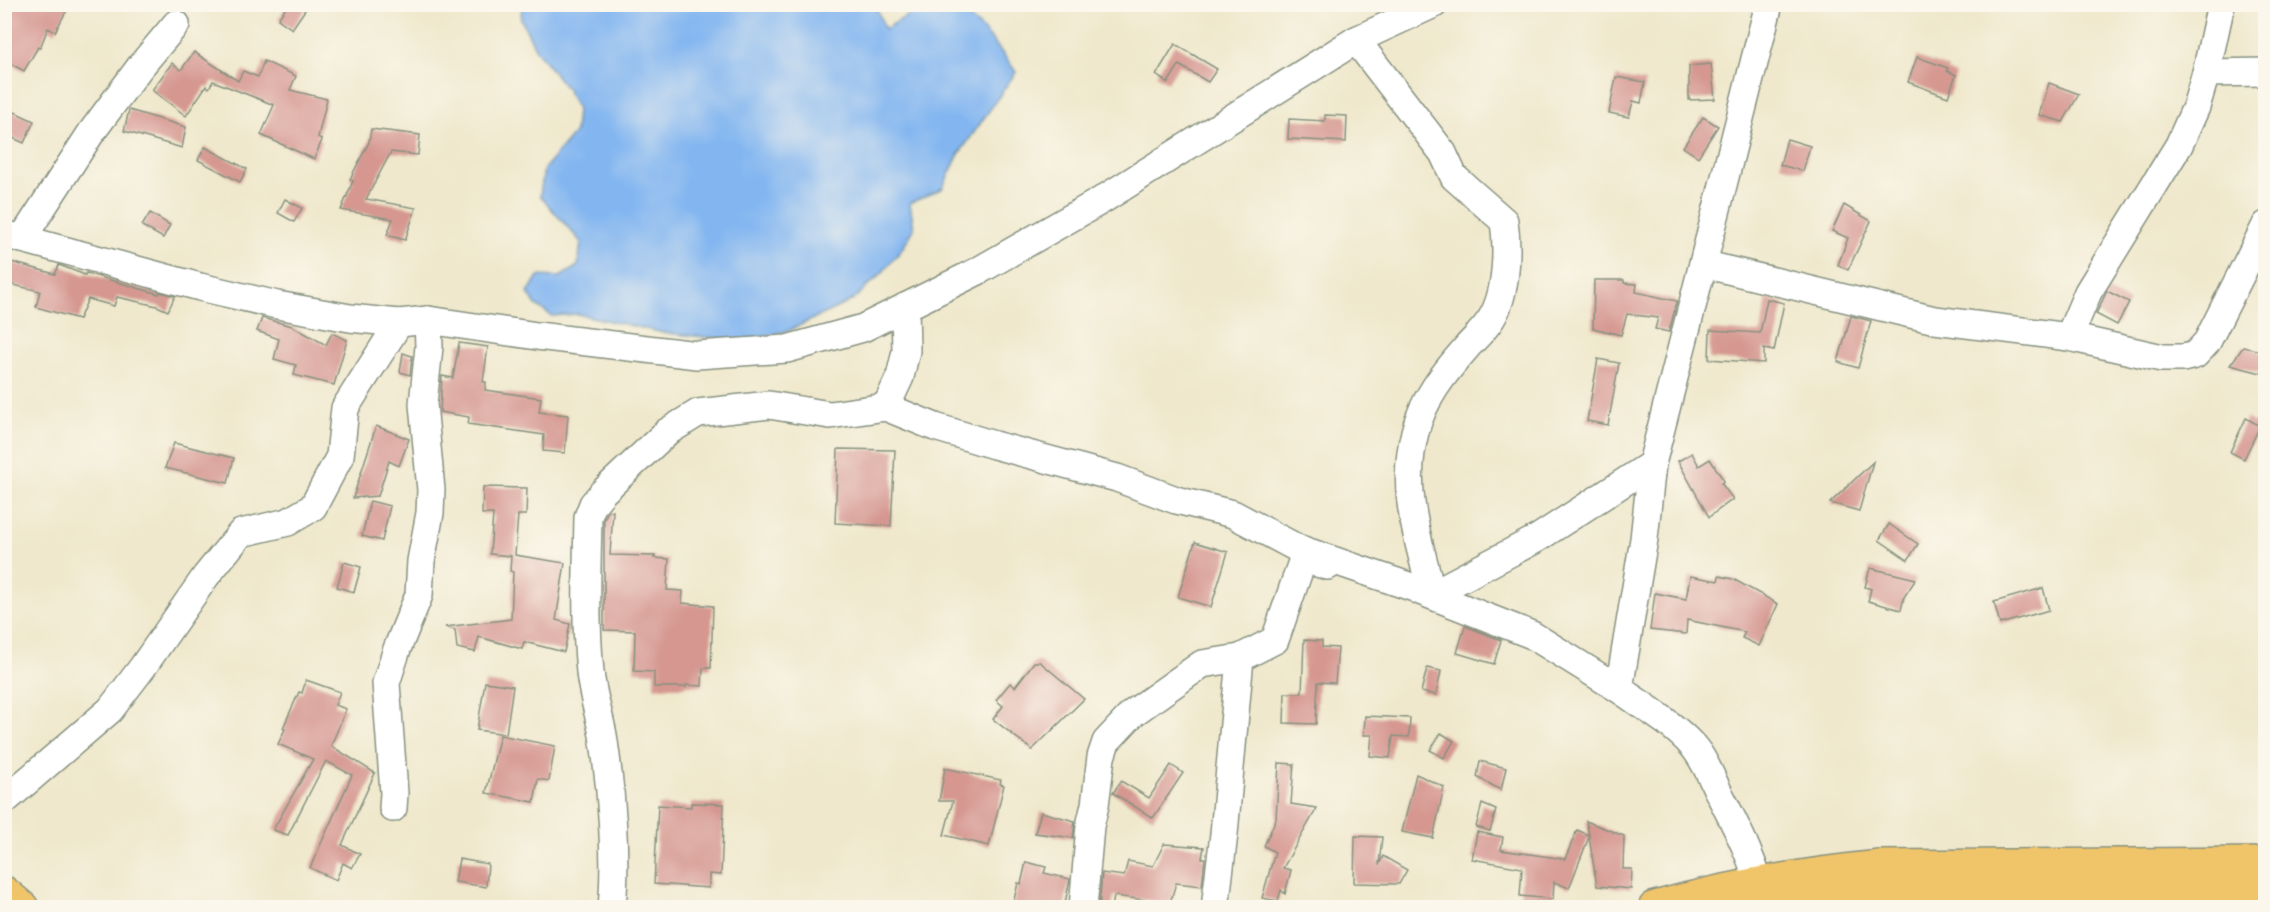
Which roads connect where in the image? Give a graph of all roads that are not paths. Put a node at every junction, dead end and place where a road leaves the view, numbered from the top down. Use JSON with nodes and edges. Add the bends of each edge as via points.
{"nodes":[{"id":1,"x":1434,"y":4,"type":"edge"},
{"id":2,"x":1768,"y":4,"type":"edge"},
{"id":3,"x":2222,"y":4,"type":"edge"},
{"id":4,"x":176,"y":24,"type":"dead end"},
{"id":5,"x":1356,"y":40,"type":"junction"},
{"id":6,"x":2265,"y":72,"type":"edge"},
{"id":7,"x":2206,"y":73,"type":"junction"},
{"id":8,"x":2265,"y":225,"type":"edge"},
{"id":9,"x":13,"y":237,"type":"edge"},
{"id":10,"x":1703,"y":264,"type":"junction"},
{"id":11,"x":905,"y":307,"type":"junction"},
{"id":12,"x":428,"y":320,"type":"junction"},
{"id":13,"x":399,"y":323,"type":"junction"},
{"id":14,"x":2069,"y":337,"type":"junction"},
{"id":15,"x":886,"y":407,"type":"junction"},
{"id":16,"x":1652,"y":464,"type":"junction"},
{"id":17,"x":1432,"y":594,"type":"junction"},
{"id":18,"x":1240,"y":658,"type":"junction"},
{"id":19,"x":1619,"y":689,"type":"junction"},
{"id":20,"x":4,"y":801,"type":"edge"},
{"id":21,"x":393,"y":808,"type":"dead end"},
{"id":22,"x":2265,"y":864,"type":"edge"},
{"id":23,"x":2265,"y":889,"type":"edge"},
{"id":24,"x":4,"y":893,"type":"edge"},
{"id":25,"x":2104,"y":899,"type":"edge"},
{"id":26,"x":1761,"y":901,"type":"edge"},
{"id":27,"x":22,"y":908,"type":"edge"},
{"id":28,"x":612,"y":908,"type":"edge"},
{"id":29,"x":1083,"y":908,"type":"edge"},
{"id":30,"x":1215,"y":908,"type":"edge"},
{"id":31,"x":1655,"y":908,"type":"edge"}],
"edges":[{"from":1,"to":5,"type":"street"},
{"from":2,"to":10,"type":"street"},
{"from":3,"to":7,"type":"street"},
{"from":4,"to":9,"type":"street","via":[[140,66]]},
{"from":5,"to":11,"type":"street","via":[[1102,200],[978,271]]},
{"from":5,"to":17,"type":"street","via":[[1443,153],[1454,177],[1504,221],[1502,294],[1491,319],[1427,399],[1415,431],[1409,502]]},
{"from":6,"to":7,"type":"street"},
{"from":7,"to":14,"type":"street","via":[[2179,145],[2088,292]]},
{"from":8,"to":14,"type":"street","via":[[2207,342],[2195,355],[2162,358]]},
{"from":9,"to":13,"type":"street","via":[[277,305]]},
{"from":10,"to":14,"type":"street","via":[[1935,320]]},
{"from":10,"to":16,"type":"street"},
{"from":11,"to":12,"type":"street","via":[[863,328],[787,349],[697,355]]},
{"from":11,"to":15,"type":"street","via":[[906,351],[900,377]]},
{"from":12,"to":13,"type":"street"},
{"from":12,"to":21,"type":"street","via":[[423,404],[431,502],[419,595],[386,683]]},
{"from":13,"to":20,"type":"street","via":[[345,408],[340,456],[313,507],[288,522],[241,533],[110,710]]},
{"from":15,"to":17,"type":"street","via":[[994,446],[1233,514],[1297,548]]},
{"from":15,"to":28,"type":"street","via":[[831,415],[769,405],[698,413],[666,432],[593,504],[588,517],[587,611],[590,674],[609,789],[615,874]]},
{"from":16,"to":17,"type":"street","via":[[1538,538]]},
{"from":16,"to":19,"type":"street"},
{"from":17,"to":18,"type":"street","via":[[1303,559],[1275,640]]},
{"from":17,"to":19,"type":"street","via":[[1532,636]]},
{"from":18,"to":29,"type":"street","via":[[1202,664],[1133,712],[1106,742],[1089,826]]},
{"from":18,"to":30,"type":"street"},
{"from":19,"to":26,"type":"street","via":[[1692,745],[1742,839]]},
{"from":22,"to":26,"type":"main road","via":[[1880,867],[1816,873]]},
{"from":23,"to":25,"type":"main road"},
{"from":24,"to":27,"type":"main road"},
{"from":25,"to":26,"type":"main road","via":[[1903,890]]},
{"from":26,"to":31,"type":"main road","via":[[1704,894]]}]}
